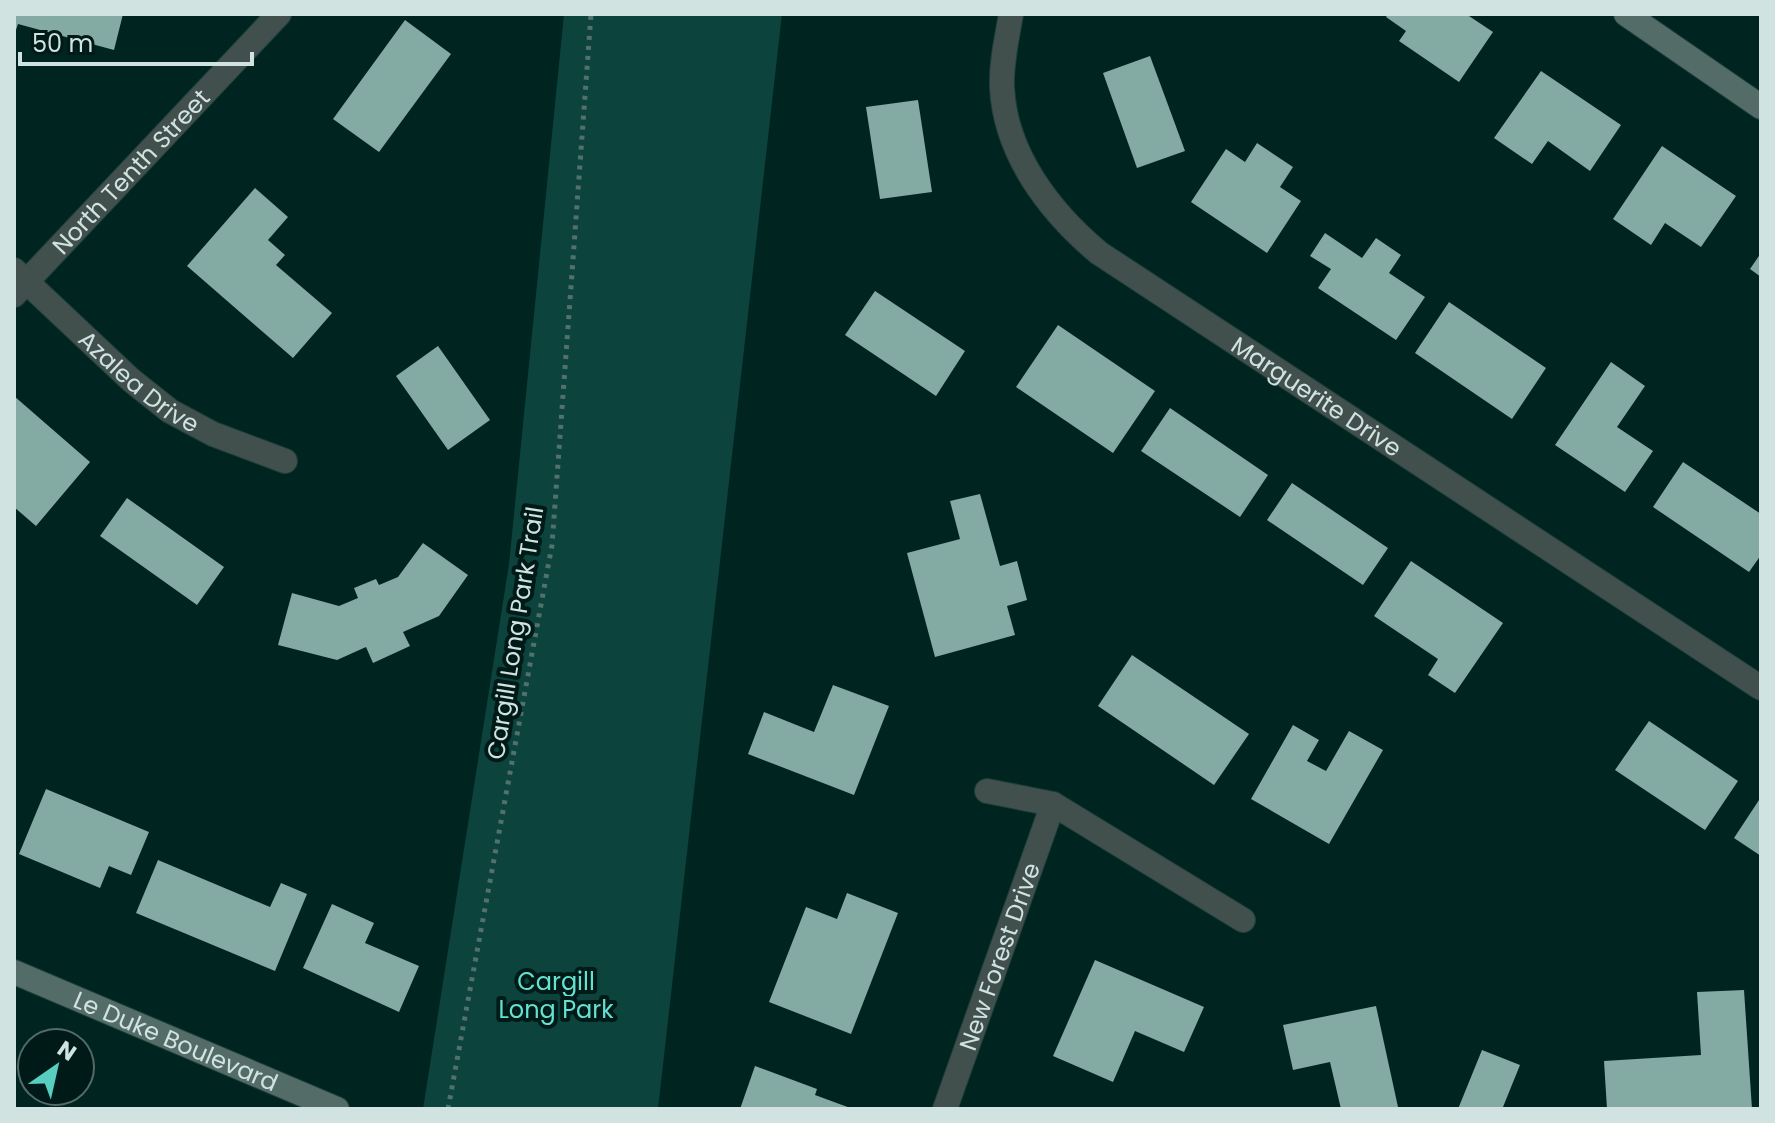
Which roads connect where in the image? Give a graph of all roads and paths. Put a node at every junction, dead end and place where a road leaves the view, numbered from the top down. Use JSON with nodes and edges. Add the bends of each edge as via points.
{"nodes":[{"id":1,"x":279,"y":14,"type":"edge"},
{"id":2,"x":591,"y":14,"type":"edge"},
{"id":3,"x":1011,"y":14,"type":"edge"},
{"id":4,"x":1626,"y":14,"type":"edge"},
{"id":5,"x":1761,"y":107,"type":"edge"},
{"id":6,"x":18,"y":282,"type":"edge"},
{"id":7,"x":285,"y":461,"type":"dead end"},
{"id":8,"x":1761,"y":688,"type":"edge"},
{"id":9,"x":987,"y":791,"type":"dead end"},
{"id":10,"x":1053,"y":804,"type":"junction"},
{"id":11,"x":1243,"y":920,"type":"dead end"},
{"id":12,"x":14,"y":972,"type":"edge"},
{"id":13,"x":337,"y":1109,"type":"edge"},
{"id":14,"x":448,"y":1109,"type":"edge"},
{"id":15,"x":945,"y":1109,"type":"edge"}],
"edges":[{"from":1,"to":6,"type":"street","name":"North Tenth Street"},
{"from":2,"to":14,"type":"path","name":"Cargill Long Park Trail","via":[[552,545]]},
{"from":3,"to":8,"type":"street","name":"Marguerite Drive","via":[[1002,87],[1012,137],[1037,186],[1075,233]]},
{"from":4,"to":5,"type":"street"},
{"from":6,"to":7,"type":"street","name":"Azalea Drive","via":[[170,411]]},
{"from":9,"to":10,"type":"street"},
{"from":10,"to":11,"type":"street"},
{"from":10,"to":15,"type":"street","name":"New Forest Drive"},
{"from":12,"to":13,"type":"street","name":"Le Duke Boulevard"}]}
